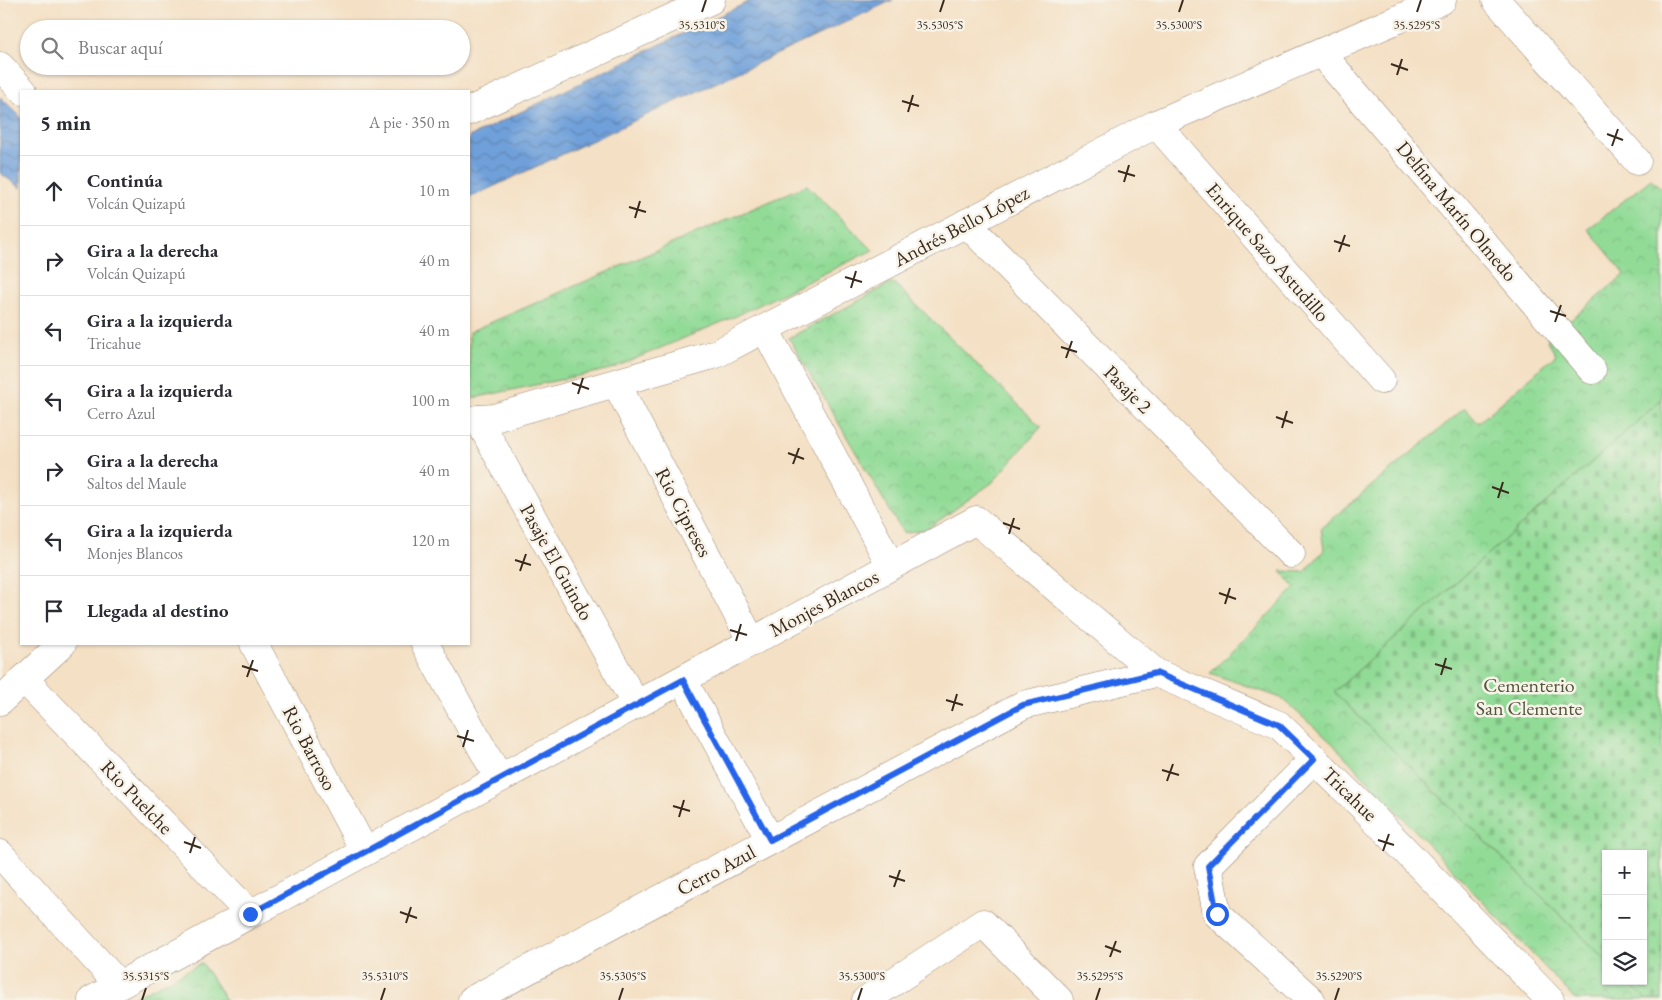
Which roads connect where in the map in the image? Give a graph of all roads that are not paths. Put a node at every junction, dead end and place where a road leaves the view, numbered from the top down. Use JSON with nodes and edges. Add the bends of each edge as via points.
{"nodes":[{"id":1,"x":711,"y":0,"type":"edge"},
{"id":2,"x":1442,"y":0,"type":"edge"},
{"id":3,"x":1496,"y":0,"type":"edge"},
{"id":4,"x":1321,"y":53,"type":"junction"},
{"id":5,"x":0,"y":66,"type":"edge"},
{"id":6,"x":22,"y":90,"type":"edge"},
{"id":7,"x":470,"y":110,"type":"edge"},
{"id":8,"x":1156,"y":124,"type":"junction"},
{"id":9,"x":1636,"y":161,"type":"dead end"},
{"id":10,"x":966,"y":223,"type":"junction"},
{"id":11,"x":765,"y":329,"type":"junction"},
{"id":12,"x":1592,"y":370,"type":"dead end"},
{"id":13,"x":1381,"y":380,"type":"dead end"},
{"id":14,"x":616,"y":383,"type":"junction"},
{"id":15,"x":474,"y":420,"type":"edge"},
{"id":16,"x":976,"y":520,"type":"joint"},
{"id":17,"x":1291,"y":554,"type":"dead end"},
{"id":18,"x":891,"y":566,"type":"junction"},
{"id":19,"x":752,"y":642,"type":"junction"},
{"id":20,"x":61,"y":645,"type":"edge"},
{"id":21,"x":255,"y":645,"type":"edge"},
{"id":22,"x":427,"y":645,"type":"edge"},
{"id":23,"x":1156,"y":673,"type":"junction"},
{"id":24,"x":24,"y":679,"type":"junction"},
{"id":25,"x":683,"y":680,"type":"junction"},
{"id":26,"x":0,"y":702,"type":"edge"},
{"id":27,"x":636,"y":705,"type":"junction"},
{"id":28,"x":1314,"y":759,"type":"junction"},
{"id":29,"x":499,"y":779,"type":"junction"},
{"id":30,"x":770,"y":840,"type":"junction"},
{"id":31,"x":365,"y":852,"type":"junction"},
{"id":32,"x":0,"y":854,"type":"edge"},
{"id":33,"x":250,"y":914,"type":"junction"},
{"id":34,"x":119,"y":985,"type":"junction"},
{"id":35,"x":92,"y":1000,"type":"edge"},
{"id":36,"x":472,"y":1000,"type":"edge"},
{"id":37,"x":866,"y":1000,"type":"edge"},
{"id":38,"x":1059,"y":1000,"type":"edge"},
{"id":39,"x":1311,"y":1000,"type":"edge"},
{"id":40,"x":1550,"y":1000,"type":"edge"}],
"edges":[{"from":1,"to":7,"type":"street"},
{"from":2,"to":4,"type":"street","name":"Andrés Bello López"},
{"from":3,"to":9,"type":"street"},
{"from":4,"to":8,"type":"street","name":"Andrés Bello López"},
{"from":4,"to":12,"type":"street","name":"Delfina Marín Olmedo"},
{"from":5,"to":6,"type":"street"},
{"from":8,"to":10,"type":"street","name":"Andrés Bello López"},
{"from":8,"to":13,"type":"street","name":"Enrique Sazo Astudillo"},
{"from":10,"to":11,"type":"street","name":"Andrés Bello López"},
{"from":10,"to":17,"type":"street","name":"Pasaje 2"},
{"from":11,"to":14,"type":"street","name":"Andrés Bello López","via":[[716,354]]},
{"from":11,"to":18,"type":"street"},
{"from":14,"to":15,"type":"street","name":"Andrés Bello López","via":[[494,418]]},
{"from":14,"to":19,"type":"street","name":"Rio Cipreses"},
{"from":15,"to":27,"type":"street","name":"Pasaje El Guindo"},
{"from":16,"to":18,"type":"street","name":"Monjes Blancos"},
{"from":16,"to":23,"type":"street","name":"Tricahue"},
{"from":18,"to":19,"type":"street","name":"Monjes Blancos"},
{"from":19,"to":25,"type":"street","name":"Monjes Blancos"},
{"from":20,"to":24,"type":"street"},
{"from":21,"to":31,"type":"street","name":"Rio Barroso"},
{"from":22,"to":29,"type":"street"},
{"from":23,"to":28,"type":"street","name":"Tricahue","via":[[1279,725]]},
{"from":23,"to":30,"type":"street","name":"Cerro Azul","via":[[1023,705]]},
{"from":24,"to":26,"type":"street"},
{"from":24,"to":33,"type":"street","name":"Rio Puelche"},
{"from":25,"to":27,"type":"street","name":"Monjes Blancos"},
{"from":25,"to":30,"type":"street"},
{"from":27,"to":29,"type":"street","name":"Monjes Blancos"},
{"from":28,"to":39,"type":"street","via":[[1208,866],[1217,914]]},
{"from":28,"to":40,"type":"street","name":"Tricahue"},
{"from":29,"to":31,"type":"street","name":"Monjes Blancos"},
{"from":30,"to":36,"type":"street","name":"Cerro Azul"},
{"from":31,"to":33,"type":"street","name":"Monjes Blancos"},
{"from":32,"to":34,"type":"street"},
{"from":33,"to":34,"type":"street","name":"Monjes Blancos"},
{"from":34,"to":35,"type":"street","name":"Monjes Blancos"},
{"from":37,"to":38,"type":"street","via":[[983,923]]}]}
